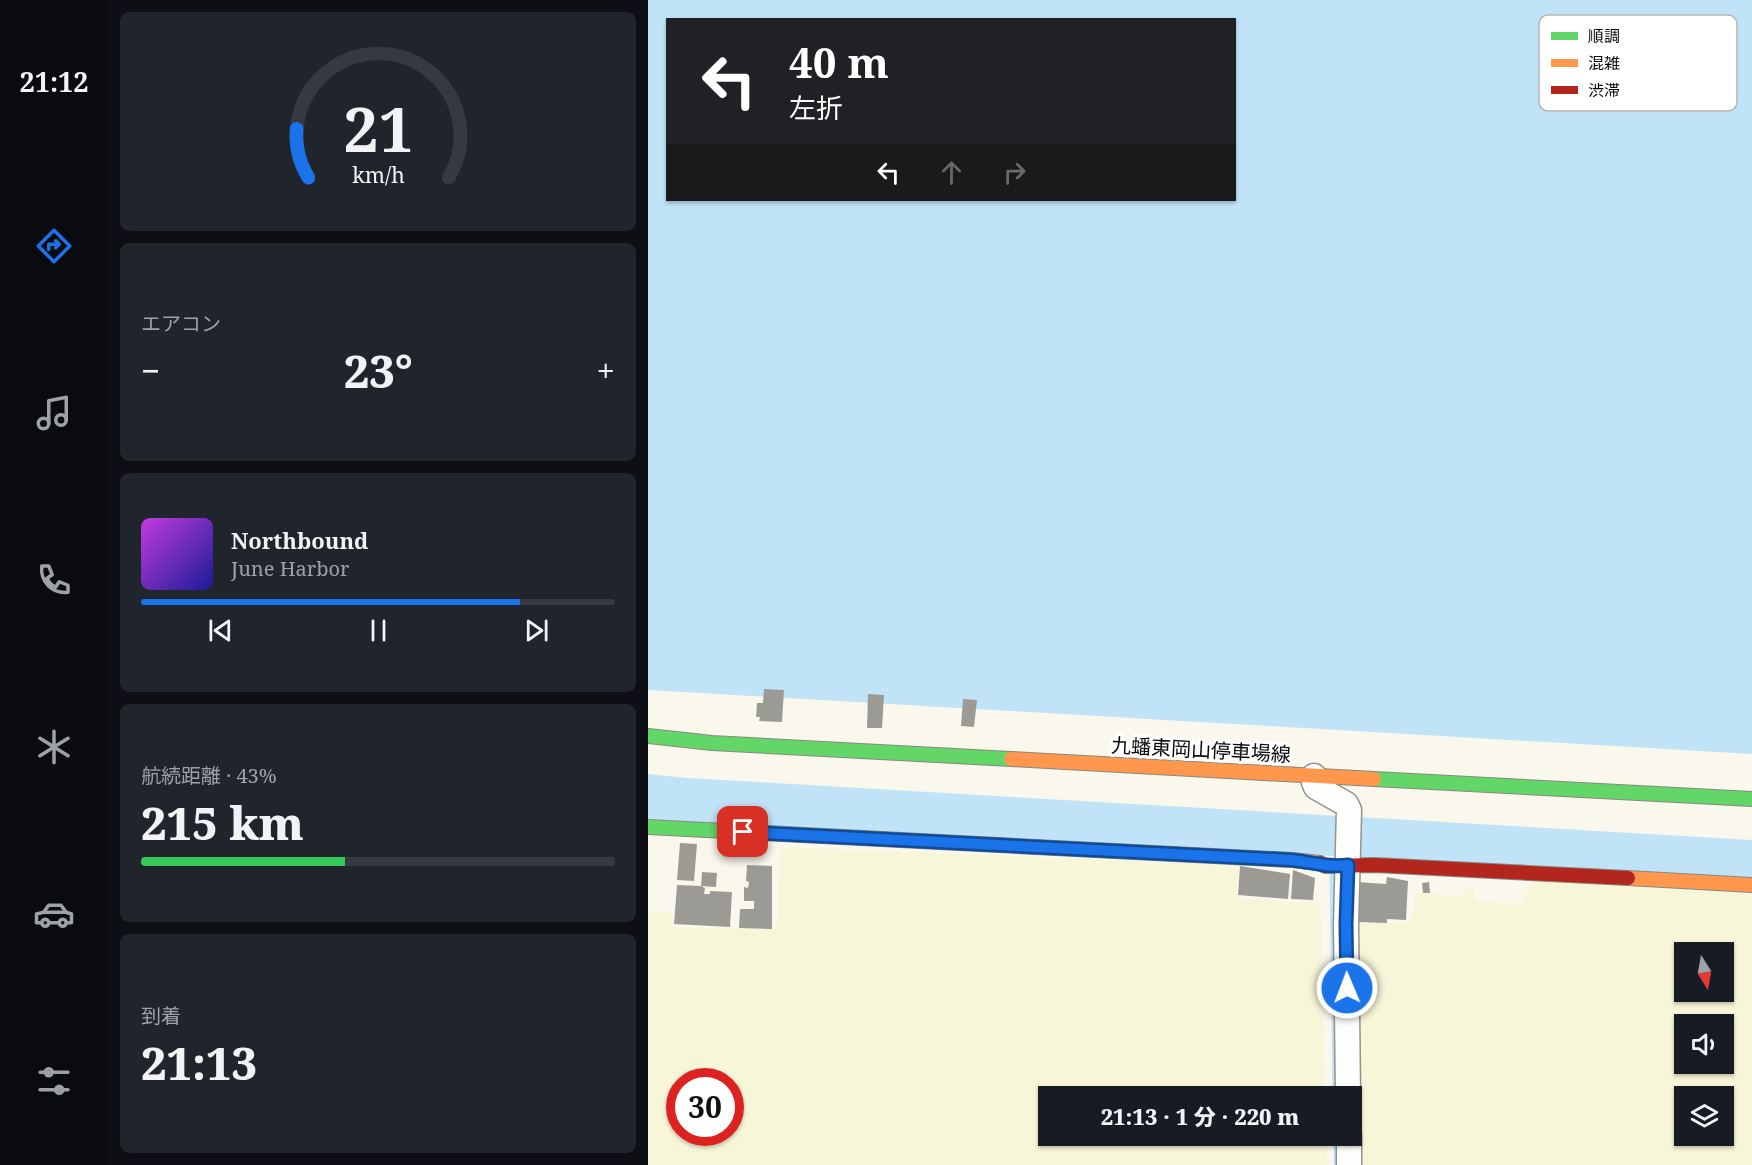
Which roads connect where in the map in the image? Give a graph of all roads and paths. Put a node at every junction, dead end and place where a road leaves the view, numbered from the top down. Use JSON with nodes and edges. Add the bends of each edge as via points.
{"nodes":[{"id":1,"x":648,"y":736,"type":"edge"},
{"id":2,"x":1314,"y":776,"type":"junction"},
{"id":3,"x":1752,"y":800,"type":"edge"},
{"id":4,"x":648,"y":827,"type":"edge"},
{"id":5,"x":1340,"y":864,"type":"junction"},
{"id":6,"x":1752,"y":885,"type":"edge"},
{"id":7,"x":1348,"y":1086,"type":"edge"},
{"id":8,"x":1349,"y":1146,"type":"edge"},
{"id":9,"x":1349,"y":1165,"type":"edge"}],
"edges":[{"from":1,"to":2,"type":"main road","name":"九蟠東岡山停車場線","via":[[712,743]]},
{"from":2,"to":3,"type":"main road","name":"九蟠東岡山停車場線"},
{"from":2,"to":5,"type":"street","via":[[1316,787],[1348,806]]},
{"from":4,"to":5,"type":"main road"},
{"from":5,"to":6,"type":"main road"},
{"from":5,"to":7,"type":"street","via":[[1346,924]]},
{"from":8,"to":9,"type":"street"}]}
